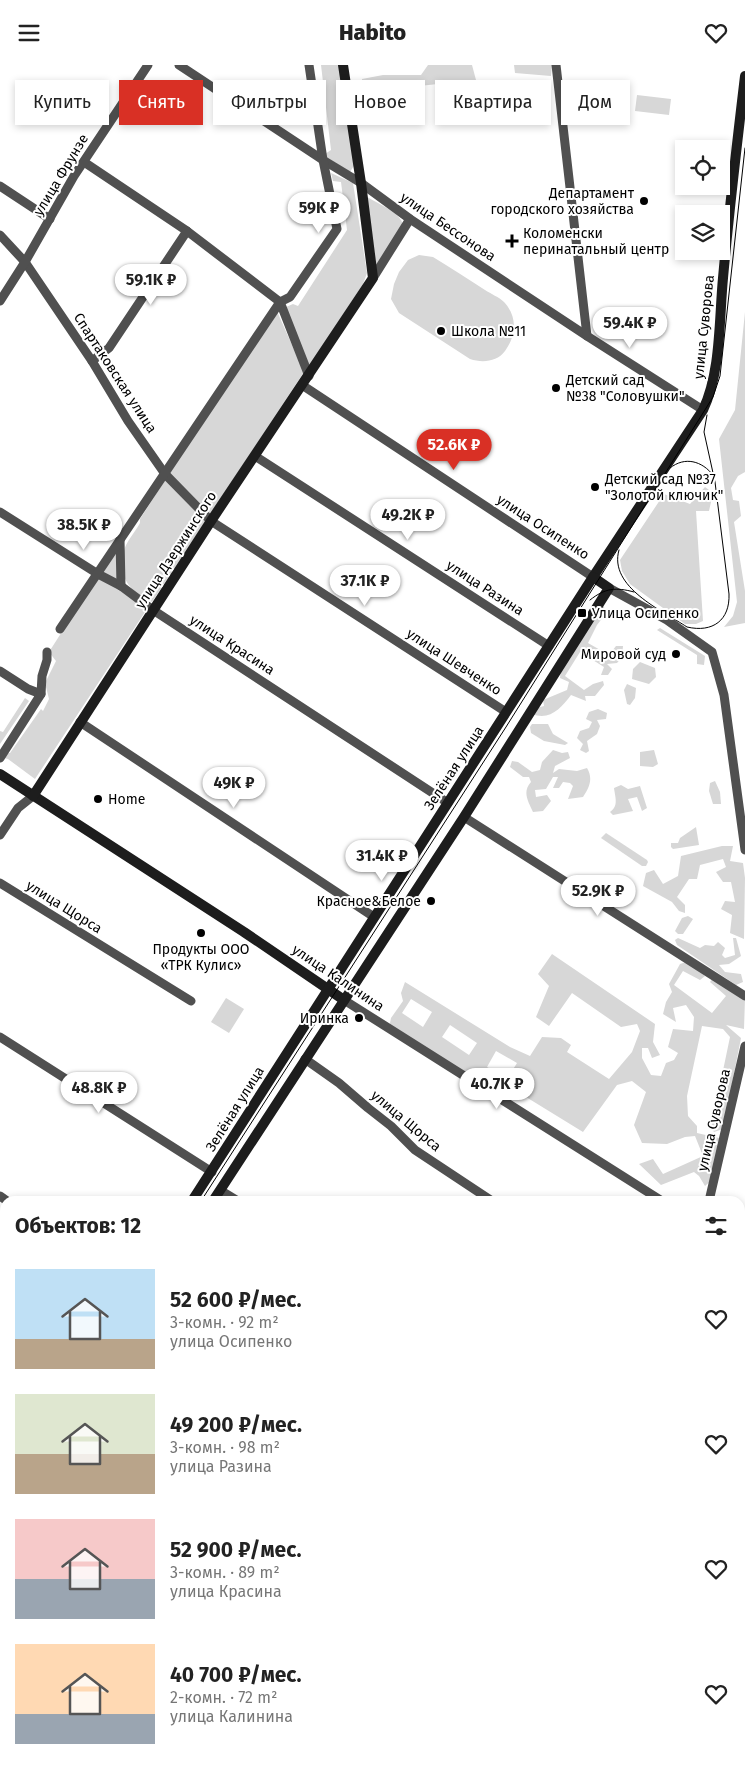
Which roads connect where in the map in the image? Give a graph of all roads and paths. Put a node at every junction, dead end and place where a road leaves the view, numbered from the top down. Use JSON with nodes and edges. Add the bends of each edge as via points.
{"nodes":[{"id":1,"x":148,"y":65,"type":"edge"},
{"id":2,"x":179,"y":65,"type":"edge"},
{"id":3,"x":309,"y":65,"type":"edge"},
{"id":4,"x":343,"y":65,"type":"edge"},
{"id":5,"x":556,"y":65,"type":"edge"},
{"id":6,"x":745,"y":76,"type":"edge"},
{"id":7,"x":323,"y":160,"type":"junction"},
{"id":8,"x":84,"y":162,"type":"junction"},
{"id":9,"x":361,"y":183,"type":"junction"},
{"id":10,"x":0,"y":186,"type":"edge"},
{"id":11,"x":50,"y":219,"type":"junction"},
{"id":12,"x":410,"y":219,"type":"junction"},
{"id":13,"x":187,"y":231,"type":"junction"},
{"id":14,"x":0,"y":235,"type":"edge"},
{"id":15,"x":25,"y":262,"type":"junction"},
{"id":16,"x":373,"y":278,"type":"junction"},
{"id":17,"x":0,"y":301,"type":"edge"},
{"id":18,"x":280,"y":302,"type":"junction"},
{"id":19,"x":587,"y":336,"type":"junction"},
{"id":20,"x":92,"y":361,"type":"junction"},
{"id":21,"x":305,"y":380,"type":"junction"},
{"id":22,"x":703,"y":410,"type":"junction"},
{"id":23,"x":255,"y":456,"type":"junction"},
{"id":24,"x":165,"y":474,"type":"junction"},
{"id":25,"x":0,"y":511,"type":"edge"},
{"id":26,"x":211,"y":521,"type":"junction"},
{"id":27,"x":120,"y":539,"type":"junction"},
{"id":28,"x":98,"y":574,"type":"junction"},
{"id":29,"x":593,"y":577,"type":"junction"},
{"id":30,"x":121,"y":586,"type":"junction"},
{"id":31,"x":609,"y":587,"type":"junction"},
{"id":32,"x":153,"y":610,"type":"junction"},
{"id":33,"x":60,"y":629,"type":"dead end"},
{"id":34,"x":549,"y":646,"type":"junction"},
{"id":35,"x":47,"y":652,"type":"dead end"},
{"id":36,"x":0,"y":671,"type":"edge"},
{"id":37,"x":41,"y":694,"type":"junction"},
{"id":38,"x":506,"y":712,"type":"junction"},
{"id":39,"x":80,"y":722,"type":"junction"},
{"id":40,"x":0,"y":758,"type":"edge"},
{"id":41,"x":0,"y":774,"type":"edge"},
{"id":42,"x":33,"y":796,"type":"junction"},
{"id":43,"x":448,"y":803,"type":"junction"},
{"id":44,"x":464,"y":817,"type":"junction"},
{"id":45,"x":0,"y":835,"type":"edge"},
{"id":46,"x":745,"y":850,"type":"edge"},
{"id":47,"x":0,"y":883,"type":"edge"},
{"id":48,"x":374,"y":917,"type":"junction"},
{"id":49,"x":328,"y":988,"type":"junction"},
{"id":50,"x":745,"y":996,"type":"edge"},
{"id":51,"x":344,"y":1000,"type":"junction"},
{"id":52,"x":191,"y":1001,"type":"dead end"},
{"id":53,"x":0,"y":1037,"type":"edge"},
{"id":54,"x":745,"y":1046,"type":"edge"},
{"id":55,"x":305,"y":1059,"type":"junction"},
{"id":56,"x":212,"y":1172,"type":"junction"},
{"id":57,"x":220,"y":1190,"type":"junction"},
{"id":58,"x":195,"y":1196,"type":"edge"},
{"id":59,"x":216,"y":1196,"type":"edge"},
{"id":60,"x":230,"y":1196,"type":"edge"},
{"id":61,"x":484,"y":1196,"type":"edge"},
{"id":62,"x":654,"y":1196,"type":"edge"},
{"id":63,"x":710,"y":1196,"type":"edge"}],
"edges":[{"from":1,"to":8,"type":"street","name":"улица Фрунзе"},
{"from":2,"to":7,"type":"street","name":"улица Бессонова"},
{"from":3,"to":7,"type":"street"},
{"from":4,"to":9,"type":"street"},
{"from":5,"to":19,"type":"street"},
{"from":6,"to":22,"type":"street","name":"улица Суворова","via":[[712,389]]},
{"from":7,"to":9,"type":"street","name":"улица Бессонова"},
{"from":7,"to":18,"type":"street","via":[[337,229],[290,297]]},
{"from":8,"to":11,"type":"street","name":"улица Фрунзе"},
{"from":8,"to":13,"type":"street"},
{"from":9,"to":12,"type":"street","name":"улица Бессонова"},
{"from":9,"to":16,"type":"street"},
{"from":10,"to":11,"type":"street"},
{"from":11,"to":15,"type":"street","name":"улица Фрунзе"},
{"from":12,"to":16,"type":"street","name":"улица Дзержинского"},
{"from":12,"to":19,"type":"street","name":"улица Бессонова"},
{"from":13,"to":18,"type":"street"},
{"from":13,"to":20,"type":"street","via":[[109,348]]},
{"from":14,"to":15,"type":"street","name":"Спартаковская улица"},
{"from":15,"to":17,"type":"street","name":"улица Фрунзе"},
{"from":15,"to":20,"type":"street","name":"Спартаковская улица"},
{"from":16,"to":21,"type":"street","name":"улица Дзержинского"},
{"from":18,"to":21,"type":"street"},
{"from":18,"to":24,"type":"street"},
{"from":19,"to":22,"type":"street","name":"улица Бессонова"},
{"from":20,"to":24,"type":"street","name":"Спартаковская улица"},
{"from":21,"to":23,"type":"street","name":"улица Дзержинского"},
{"from":21,"to":29,"type":"street","name":"улица Осипенко"},
{"from":22,"to":29,"type":"street","name":"улица Суворова"},
{"from":23,"to":26,"type":"street","name":"улица Дзержинского"},
{"from":23,"to":34,"type":"street","name":"улица Разина"},
{"from":24,"to":26,"type":"street","name":"Спартаковская улица"},
{"from":24,"to":27,"type":"street"},
{"from":25,"to":28,"type":"street","name":"улица Красина"},
{"from":26,"to":32,"type":"street","name":"улица Дзержинского"},
{"from":26,"to":38,"type":"street","name":"улица Шевченко"},
{"from":27,"to":28,"type":"street"},
{"from":27,"to":30,"type":"street"},
{"from":28,"to":30,"type":"street","name":"улица Красина"},
{"from":28,"to":33,"type":"street"},
{"from":29,"to":31,"type":"street"},
{"from":29,"to":34,"type":"street","name":"Зелёная улица"},
{"from":30,"to":32,"type":"street","name":"улица Красина"},
{"from":31,"to":44,"type":"street"},
{"from":31,"to":46,"type":"street","via":[[667,620],[712,652],[724,695]]},
{"from":32,"to":39,"type":"street","name":"улица Дзержинского"},
{"from":32,"to":43,"type":"street","name":"улица Красина"},
{"from":34,"to":38,"type":"street","name":"Зелёная улица"},
{"from":35,"to":37,"type":"street"},
{"from":36,"to":37,"type":"street"},
{"from":37,"to":40,"type":"street"},
{"from":38,"to":43,"type":"street","name":"Зелёная улица"},
{"from":39,"to":42,"type":"street","name":"улица Дзержинского"},
{"from":39,"to":48,"type":"street"},
{"from":41,"to":42,"type":"street","name":"улица Калинина"},
{"from":42,"to":45,"type":"street","name":"улица Дзержинского","via":[[18,809]]},
{"from":42,"to":49,"type":"street","name":"улица Калинина"},
{"from":43,"to":48,"type":"street","name":"Зелёная улица"},
{"from":44,"to":50,"type":"street"},
{"from":44,"to":51,"type":"street"},
{"from":47,"to":52,"type":"street","name":"улица Щорса"},
{"from":48,"to":49,"type":"street","name":"Зелёная улица"},
{"from":49,"to":51,"type":"street","name":"улица Калинина"},
{"from":49,"to":56,"type":"street","name":"Зелёная улица"},
{"from":51,"to":55,"type":"street"},
{"from":51,"to":62,"type":"street","name":"улица Калинина"},
{"from":53,"to":56,"type":"street"},
{"from":54,"to":63,"type":"street","name":"улица Суворова"},
{"from":55,"to":57,"type":"street"},
{"from":55,"to":61,"type":"street","name":"улица Щорса","via":[[340,1083],[415,1150]]},
{"from":56,"to":58,"type":"street","name":"Зелёная улица"},
{"from":57,"to":59,"type":"street"},
{"from":57,"to":60,"type":"street"}]}
